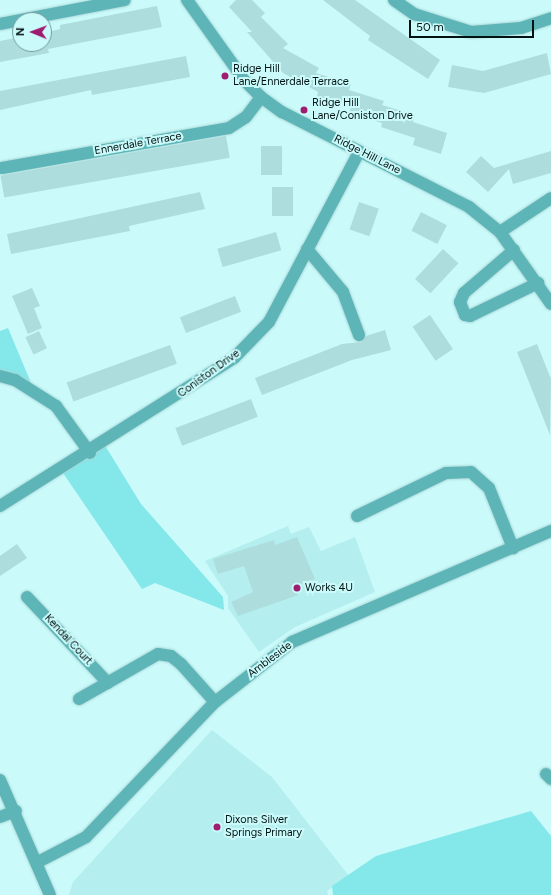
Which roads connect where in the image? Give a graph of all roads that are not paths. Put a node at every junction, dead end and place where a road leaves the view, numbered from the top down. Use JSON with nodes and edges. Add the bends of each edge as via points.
{"nodes":[{"id":1,"x":125,"y":0,"type":"edge"},
{"id":2,"x":187,"y":0,"type":"edge"},
{"id":3,"x":394,"y":0,"type":"edge"},
{"id":4,"x":551,"y":18,"type":"edge"},
{"id":5,"x":0,"y":24,"type":"edge"},
{"id":6,"x":261,"y":97,"type":"junction"},
{"id":7,"x":359,"y":152,"type":"junction"},
{"id":8,"x":2,"y":168,"type":"dead end"},
{"id":9,"x":551,"y":198,"type":"edge"},
{"id":10,"x":500,"y":232,"type":"junction"},
{"id":11,"x":307,"y":249,"type":"junction"},
{"id":12,"x":514,"y":250,"type":"junction"},
{"id":13,"x":538,"y":283,"type":"junction"},
{"id":14,"x":551,"y":304,"type":"edge"},
{"id":15,"x":359,"y":335,"type":"dead end"},
{"id":16,"x":0,"y":376,"type":"edge"},
{"id":17,"x":90,"y":452,"type":"junction"},
{"id":18,"x":0,"y":506,"type":"edge"},
{"id":19,"x":356,"y":516,"type":"dead end"},
{"id":20,"x":551,"y":531,"type":"edge"},
{"id":21,"x":513,"y":548,"type":"junction"},
{"id":22,"x":27,"y":597,"type":"dead end"},
{"id":23,"x":108,"y":684,"type":"junction"},
{"id":24,"x":79,"y":699,"type":"dead end"},
{"id":25,"x":215,"y":702,"type":"junction"},
{"id":26,"x":0,"y":780,"type":"edge"},
{"id":27,"x":16,"y":810,"type":"junction"},
{"id":28,"x":0,"y":817,"type":"edge"},
{"id":29,"x":38,"y":862,"type":"junction"},
{"id":30,"x":50,"y":895,"type":"edge"}],
"edges":[{"from":1,"to":5,"type":"street"},
{"from":2,"to":6,"type":"street","name":"Ridge Hill Lane","via":[[244,80]]},
{"from":3,"to":4,"type":"street","via":[[414,14],[471,32],[521,28]]},
{"from":6,"to":7,"type":"street","name":"Ridge Hill Lane","via":[[282,112]]},
{"from":6,"to":8,"type":"street","name":"Ennerdale Terrace","via":[[246,117],[229,128]]},
{"from":7,"to":10,"type":"street","name":"Ridge Hill Lane","via":[[469,207]]},
{"from":7,"to":11,"type":"street","name":"Coniston Drive"},
{"from":9,"to":10,"type":"street"},
{"from":10,"to":12,"type":"street","name":"Ridge Hill Lane"},
{"from":11,"to":15,"type":"street","via":[[343,292]]},
{"from":11,"to":17,"type":"street","name":"Coniston Drive","via":[[269,322],[234,358]]},
{"from":12,"to":13,"type":"street","name":"Ridge Hill Lane"},
{"from":12,"to":13,"type":"street","via":[[464,293],[460,302],[465,315],[470,316]]},
{"from":13,"to":14,"type":"street","name":"Ridge Hill Lane"},
{"from":16,"to":17,"type":"street","via":[[22,383],[56,406]]},
{"from":17,"to":18,"type":"street","name":"Coniston Drive"},
{"from":19,"to":21,"type":"street","via":[[446,473],[471,472],[489,488]]},
{"from":20,"to":21,"type":"street","name":"Ambleside"},
{"from":21,"to":25,"type":"street","name":"Ambleside","via":[[292,642]]},
{"from":22,"to":23,"type":"street","name":"Kendal Court"},
{"from":23,"to":24,"type":"street"},
{"from":23,"to":25,"type":"street","via":[[158,654],[171,656]]},
{"from":25,"to":29,"type":"street","name":"Ambleside","via":[[86,837]]},
{"from":26,"to":27,"type":"street"},
{"from":27,"to":28,"type":"street"},
{"from":27,"to":29,"type":"street"},
{"from":29,"to":30,"type":"street"}]}
